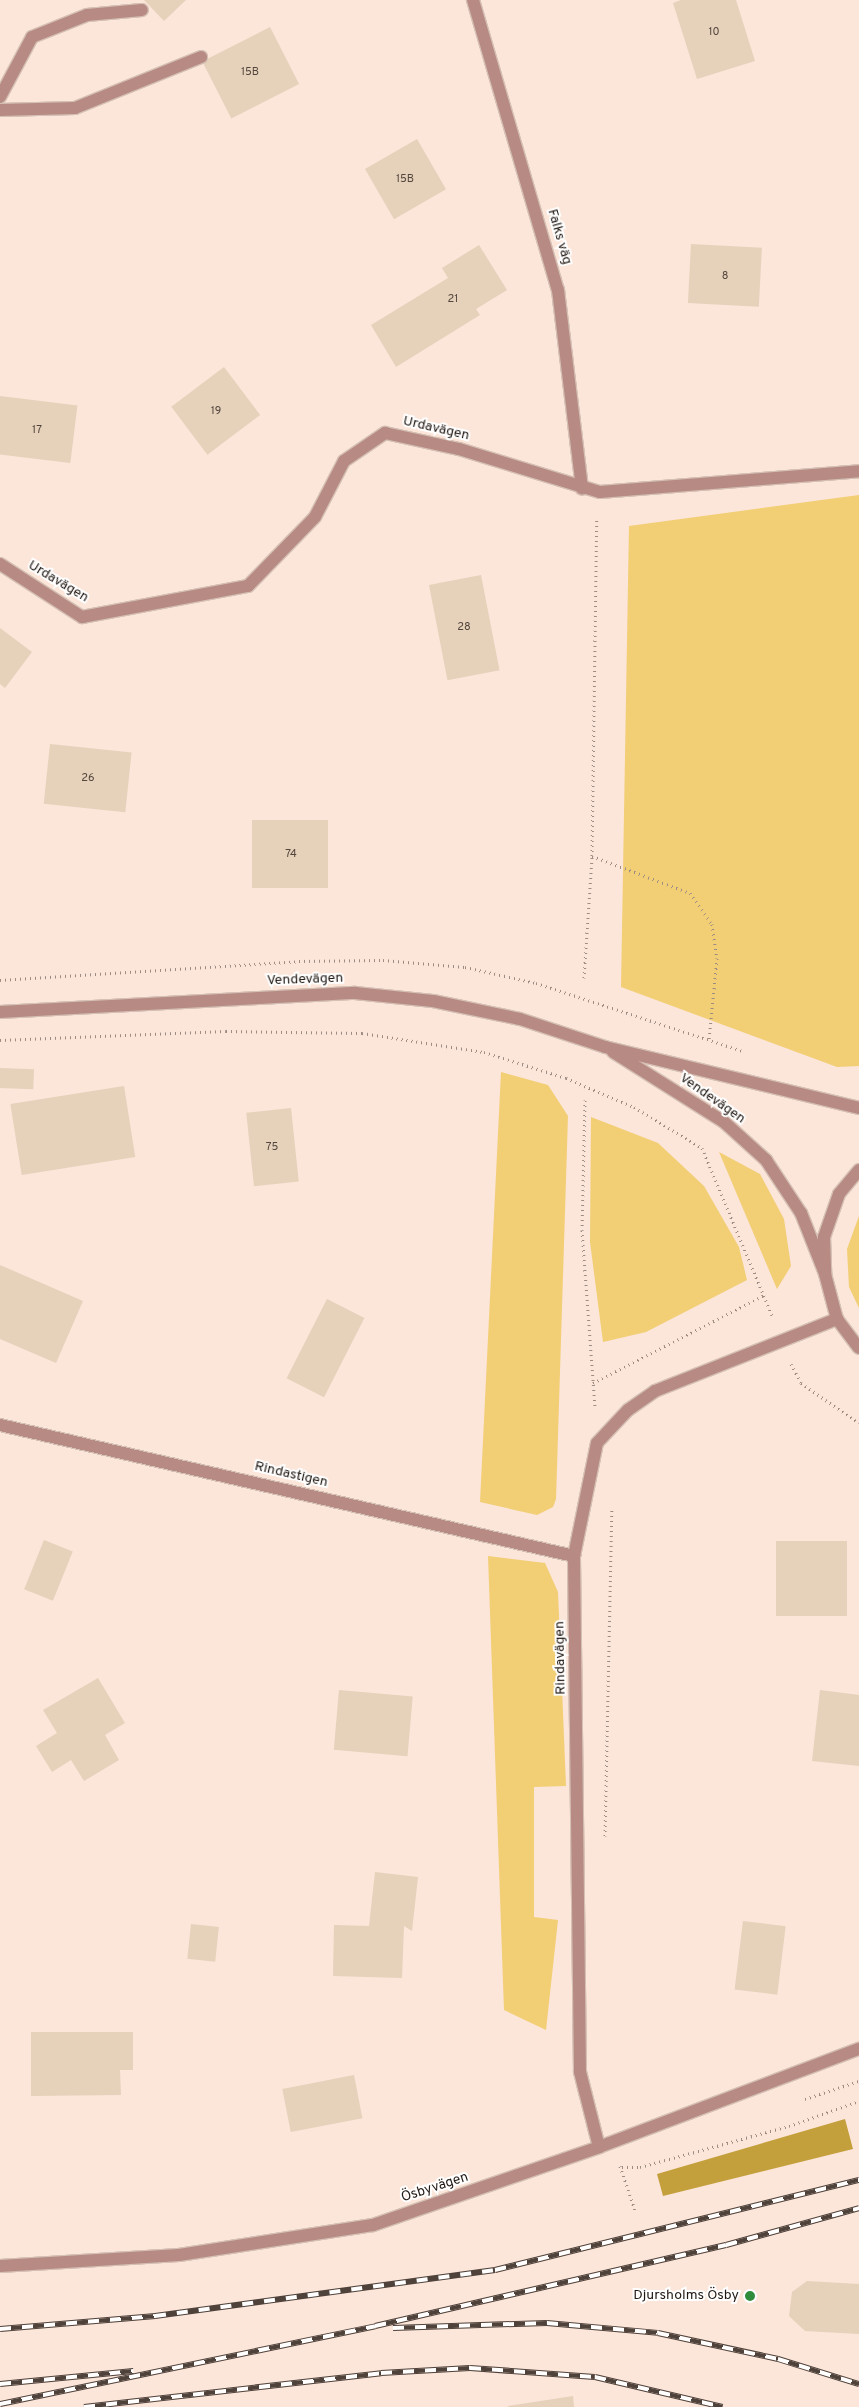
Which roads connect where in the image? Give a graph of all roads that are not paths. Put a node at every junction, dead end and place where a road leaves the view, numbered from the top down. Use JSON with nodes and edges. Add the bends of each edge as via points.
{"nodes":[{"id":1,"x":473,"y":0,"type":"edge"},
{"id":2,"x":142,"y":10,"type":"dead end"},
{"id":3,"x":201,"y":57,"type":"dead end"},
{"id":4,"x":0,"y":97,"type":"edge"},
{"id":5,"x":0,"y":110,"type":"edge"},
{"id":6,"x":859,"y":471,"type":"edge"},
{"id":7,"x":582,"y":489,"type":"junction"},
{"id":8,"x":0,"y":564,"type":"edge"},
{"id":9,"x":0,"y":1012,"type":"edge"},
{"id":10,"x":605,"y":1047,"type":"junction"},
{"id":11,"x":859,"y":1108,"type":"edge"},
{"id":12,"x":859,"y":1170,"type":"edge"},
{"id":13,"x":824,"y":1274,"type":"junction"},
{"id":14,"x":837,"y":1319,"type":"junction"},
{"id":15,"x":859,"y":1348,"type":"edge"},
{"id":16,"x":0,"y":1425,"type":"edge"},
{"id":17,"x":574,"y":1556,"type":"junction"},
{"id":18,"x":859,"y":2050,"type":"edge"},
{"id":19,"x":600,"y":2147,"type":"junction"},
{"id":20,"x":0,"y":2266,"type":"edge"}],
"edges":[{"from":1,"to":7,"type":"street","name":"Falks väg","via":[[558,290]]},
{"from":2,"to":4,"type":"street","via":[[88,15],[32,37]]},
{"from":3,"to":5,"type":"street","via":[[75,108]]},
{"from":6,"to":7,"type":"street","name":"Urdavägen","via":[[600,492]]},
{"from":7,"to":8,"type":"street","name":"Urdavägen","via":[[459,449],[385,433],[344,461],[315,517],[248,586],[82,617]]},
{"from":9,"to":10,"type":"street","name":"Vendevägen","via":[[355,993],[433,1001],[520,1019]]},
{"from":10,"to":11,"type":"street","name":"Vendevägen"},
{"from":10,"to":13,"type":"street","name":"Vendevägen","via":[[724,1122],[766,1160],[801,1213]]},
{"from":12,"to":13,"type":"street","via":[[839,1194],[824,1237]]},
{"from":13,"to":14,"type":"street"},
{"from":14,"to":15,"type":"street"},
{"from":14,"to":17,"type":"street","name":"Rindavägen","via":[[655,1391],[628,1410],[597,1442]]},
{"from":16,"to":17,"type":"street","name":"Rindastigen"},
{"from":17,"to":19,"type":"street","name":"Rindavägen","via":[[580,2072]]},
{"from":18,"to":19,"type":"street","name":"Ösbyvägen"},
{"from":19,"to":20,"type":"street","name":"Ösbyvägen","via":[[373,2224],[179,2255]]}]}
